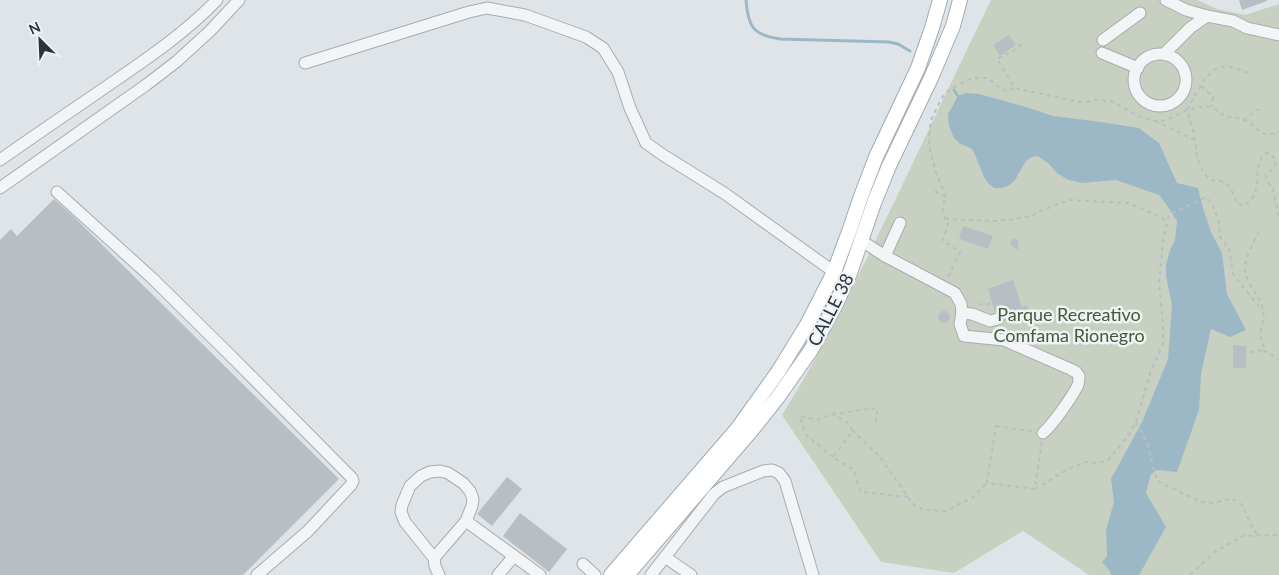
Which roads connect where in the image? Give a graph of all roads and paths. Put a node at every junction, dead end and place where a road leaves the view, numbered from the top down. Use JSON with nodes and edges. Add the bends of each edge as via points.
{"nodes":[{"id":1,"x":217,"y":0,"type":"edge"},
{"id":2,"x":239,"y":0,"type":"edge"},
{"id":3,"x":940,"y":0,"type":"edge"},
{"id":4,"x":960,"y":0,"type":"edge"},
{"id":5,"x":1166,"y":0,"type":"edge"},
{"id":6,"x":1140,"y":13,"type":"dead end"},
{"id":7,"x":1207,"y":16,"type":"junction"},
{"id":8,"x":1279,"y":35,"type":"edge"},
{"id":9,"x":1103,"y":40,"type":"dead end"},
{"id":10,"x":1022,"y":44,"type":"dead end"},
{"id":11,"x":1102,"y":53,"type":"dead end"},
{"id":12,"x":1164,"y":54,"type":"junction"},
{"id":13,"x":305,"y":63,"type":"dead end"},
{"id":14,"x":1138,"y":68,"type":"junction"},
{"id":15,"x":1248,"y":73,"type":"dead end"},
{"id":16,"x":1201,"y":86,"type":"junction"},
{"id":17,"x":1015,"y":88,"type":"junction"},
{"id":18,"x":1212,"y":107,"type":"junction"},
{"id":19,"x":1259,"y":109,"type":"dead end"},
{"id":20,"x":1187,"y":110,"type":"junction"},
{"id":21,"x":1243,"y":120,"type":"junction"},
{"id":22,"x":1155,"y":121,"type":"junction"},
{"id":23,"x":1279,"y":132,"type":"edge"},
{"id":24,"x":1194,"y":140,"type":"junction"},
{"id":25,"x":0,"y":160,"type":"edge"},
{"id":26,"x":0,"y":188,"type":"edge"},
{"id":27,"x":935,"y":191,"type":"dead end"},
{"id":28,"x":57,"y":192,"type":"dead end"},
{"id":29,"x":946,"y":197,"type":"junction"},
{"id":30,"x":1279,"y":218,"type":"edge"},
{"id":31,"x":945,"y":219,"type":"junction"},
{"id":32,"x":1167,"y":222,"type":"junction"},
{"id":33,"x":900,"y":223,"type":"dead end"},
{"id":34,"x":1259,"y":231,"type":"dead end"},
{"id":35,"x":862,"y":241,"type":"junction"},
{"id":36,"x":885,"y":256,"type":"junction"},
{"id":37,"x":834,"y":272,"type":"junction"},
{"id":38,"x":943,"y":287,"type":"junction"},
{"id":39,"x":1263,"y":310,"type":"junction"},
{"id":40,"x":962,"y":313,"type":"junction"},
{"id":41,"x":998,"y":319,"type":"dead end"},
{"id":42,"x":1263,"y":350,"type":"junction"},
{"id":43,"x":1250,"y":352,"type":"dead end"},
{"id":44,"x":1279,"y":360,"type":"edge"},
{"id":45,"x":832,"y":414,"type":"junction"},
{"id":46,"x":1136,"y":422,"type":"junction"},
{"id":47,"x":876,"y":425,"type":"dead end"},
{"id":48,"x":853,"y":432,"type":"junction"},
{"id":49,"x":1043,"y":433,"type":"junction"},
{"id":50,"x":833,"y":457,"type":"junction"},
{"id":51,"x":987,"y":483,"type":"junction"},
{"id":52,"x":1035,"y":489,"type":"junction"},
{"id":53,"x":908,"y":497,"type":"junction"},
{"id":54,"x":466,"y":521,"type":"junction"},
{"id":55,"x":1279,"y":535,"type":"edge"},
{"id":56,"x":1258,"y":536,"type":"junction"},
{"id":57,"x":514,"y":556,"type":"junction"},
{"id":58,"x":664,"y":557,"type":"junction"},
{"id":59,"x":434,"y":558,"type":"junction"},
{"id":60,"x":583,"y":564,"type":"dead end"},
{"id":61,"x":257,"y":575,"type":"edge"},
{"id":62,"x":439,"y":575,"type":"edge"},
{"id":63,"x":498,"y":575,"type":"edge"},
{"id":64,"x":540,"y":575,"type":"edge"},
{"id":65,"x":595,"y":575,"type":"edge"},
{"id":66,"x":611,"y":575,"type":"edge"},
{"id":67,"x":626,"y":575,"type":"edge"},
{"id":68,"x":651,"y":575,"type":"edge"},
{"id":69,"x":691,"y":575,"type":"edge"},
{"id":70,"x":814,"y":575,"type":"edge"},
{"id":71,"x":1190,"y":575,"type":"edge"}],
"edges":[{"from":1,"to":25,"type":"street","via":[[141,63]]},
{"from":2,"to":26,"type":"street","via":[[176,62]]},
{"from":3,"to":37,"type":"main road","name":"CALLE 38","via":[[918,68],[876,157]]},
{"from":4,"to":35,"type":"main road","name":"CALLE 38","via":[[953,26],[889,166]]},
{"from":5,"to":7,"type":"street"},
{"from":6,"to":9,"type":"street"},
{"from":7,"to":8,"type":"street"},
{"from":7,"to":12,"type":"street"},
{"from":10,"to":17,"type":"path","via":[[997,58]]},
{"from":11,"to":14,"type":"street"},
{"from":12,"to":14,"type":"street","via":[[1150,56]]},
{"from":12,"to":14,"type":"street","via":[[1174,58],[1184,70],[1185,87],[1176,100],[1160,106],[1144,100],[1135,85]]},
{"from":13,"to":37,"type":"street","via":[[487,8],[525,14],[586,37],[603,48],[618,72],[646,143],[724,193]]},
{"from":15,"to":16,"type":"path","via":[[1219,67]]},
{"from":16,"to":18,"type":"path","via":[[1214,97]]},
{"from":16,"to":20,"type":"path"},
{"from":17,"to":22,"type":"path","via":[[1079,102],[1111,101]]},
{"from":17,"to":29,"type":"path","via":[[1006,91],[988,78],[972,78],[949,90],[941,99],[931,120],[930,143],[934,170]]},
{"from":18,"to":20,"type":"path"},
{"from":18,"to":21,"type":"path","via":[[1226,116]]},
{"from":19,"to":21,"type":"path"},
{"from":20,"to":22,"type":"path"},
{"from":20,"to":24,"type":"path"},
{"from":21,"to":23,"type":"path","via":[[1260,132]]},
{"from":22,"to":24,"type":"path"},
{"from":24,"to":30,"type":"path","via":[[1203,172],[1210,180],[1226,183],[1237,203],[1243,206],[1255,194],[1263,156],[1271,154],[1276,162],[1266,175],[1273,189]]},
{"from":27,"to":29,"type":"path"},
{"from":28,"to":61,"type":"street","via":[[152,278],[352,478],[351,485],[308,531]]},
{"from":29,"to":31,"type":"path","via":[[942,207]]},
{"from":31,"to":32,"type":"path","via":[[1015,219],[1032,216],[1069,200],[1128,204],[1161,216]]},
{"from":31,"to":38,"type":"path","via":[[948,229],[942,240],[960,252]]},
{"from":32,"to":39,"type":"path","via":[[1170,215],[1206,197],[1219,222],[1220,237],[1229,248],[1233,274]]},
{"from":32,"to":46,"type":"path","via":[[1159,284],[1162,345]]},
{"from":33,"to":36,"type":"street"},
{"from":34,"to":39,"type":"path","via":[[1245,271],[1262,301]]},
{"from":35,"to":36,"type":"street"},
{"from":35,"to":67,"type":"main road","name":"CALLE 38","via":[[835,306],[811,350],[778,397]]},
{"from":36,"to":38,"type":"street"},
{"from":37,"to":66,"type":"main road","name":"CALLE 38","via":[[802,333],[738,428]]},
{"from":38,"to":40,"type":"street","via":[[955,293]]},
{"from":39,"to":42,"type":"path","via":[[1260,338]]},
{"from":40,"to":41,"type":"street","via":[[990,321]]},
{"from":40,"to":49,"type":"street","via":[[960,324],[964,336],[1004,340],[1080,376],[1078,386]]},
{"from":42,"to":43,"type":"path"},
{"from":42,"to":44,"type":"path"},
{"from":45,"to":47,"type":"path","via":[[877,408]]},
{"from":45,"to":48,"type":"path","via":[[847,422]]},
{"from":45,"to":50,"type":"path","via":[[817,420],[800,416],[805,434]]},
{"from":46,"to":52,"type":"path","via":[[1109,459],[1070,468]]},
{"from":46,"to":56,"type":"path","via":[[1147,443],[1157,482],[1201,502],[1237,501],[1243,506]]},
{"from":48,"to":50,"type":"path"},
{"from":48,"to":53,"type":"path","via":[[880,457]]},
{"from":49,"to":51,"type":"path","via":[[996,426]]},
{"from":49,"to":52,"type":"path"},
{"from":50,"to":53,"type":"path","via":[[854,470],[861,492]]},
{"from":51,"to":52,"type":"path"},
{"from":51,"to":53,"type":"path","via":[[973,497],[946,511],[924,510],[911,503]]},
{"from":54,"to":57,"type":"street"},
{"from":54,"to":59,"type":"street"},
{"from":54,"to":59,"type":"street","via":[[473,500],[470,491],[448,473],[430,472],[410,486],[401,512],[405,522]]},
{"from":55,"to":56,"type":"path"},
{"from":56,"to":71,"type":"path","via":[[1243,536],[1216,551]]},
{"from":57,"to":63,"type":"street"},
{"from":57,"to":64,"type":"street"},
{"from":58,"to":68,"type":"street"},
{"from":58,"to":69,"type":"street"},
{"from":58,"to":70,"type":"street","via":[[714,494],[723,487],[772,470],[785,481]]},
{"from":59,"to":62,"type":"street"},
{"from":60,"to":65,"type":"street"}]}
